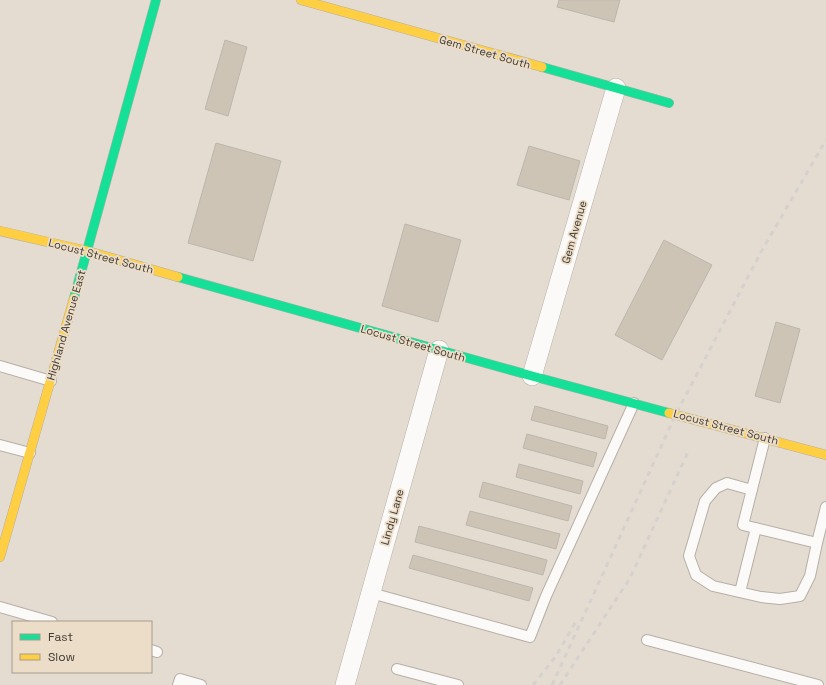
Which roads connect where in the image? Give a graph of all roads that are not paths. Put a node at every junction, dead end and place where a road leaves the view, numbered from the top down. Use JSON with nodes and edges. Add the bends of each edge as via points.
{"nodes":[{"id":1,"x":156,"y":0,"type":"edge"},
{"id":2,"x":301,"y":0,"type":"edge"},
{"id":3,"x":616,"y":88,"type":"junction"},
{"id":4,"x":669,"y":103,"type":"dead end"},
{"id":5,"x":0,"y":231,"type":"edge"},
{"id":6,"x":87,"y":251,"type":"junction"},
{"id":7,"x":439,"y":350,"type":"junction"},
{"id":8,"x":0,"y":366,"type":"edge"},
{"id":9,"x":532,"y":376,"type":"junction"},
{"id":10,"x":51,"y":380,"type":"junction"},
{"id":11,"x":634,"y":403,"type":"junction"},
{"id":12,"x":765,"y":438,"type":"junction"},
{"id":13,"x":0,"y":445,"type":"edge"},
{"id":14,"x":30,"y":453,"type":"junction"},
{"id":15,"x":826,"y":455,"type":"edge"},
{"id":16,"x":752,"y":490,"type":"junction"},
{"id":17,"x":826,"y":508,"type":"edge"},
{"id":18,"x":756,"y":528,"type":"junction"},
{"id":19,"x":817,"y":543,"type":"junction"},
{"id":20,"x":0,"y":557,"type":"edge"},
{"id":21,"x":740,"y":592,"type":"junction"},
{"id":22,"x":371,"y":593,"type":"junction"},
{"id":23,"x":0,"y":607,"type":"edge"},
{"id":24,"x":49,"y":621,"type":"edge"},
{"id":25,"x":647,"y":640,"type":"dead end"},
{"id":26,"x":397,"y":669,"type":"dead end"},
{"id":27,"x":178,"y":685,"type":"edge"},
{"id":28,"x":201,"y":685,"type":"edge"},
{"id":29,"x":345,"y":685,"type":"edge"},
{"id":30,"x":458,"y":685,"type":"edge"},
{"id":31,"x":815,"y":685,"type":"edge"}],
"edges":[{"from":1,"to":6,"type":"street","name":"Highland Avenue East"},
{"from":2,"to":3,"type":"street","name":"Gem Street South"},
{"from":3,"to":4,"type":"street","name":"Gem Street South"},
{"from":3,"to":9,"type":"street","name":"Gem Avenue"},
{"from":5,"to":6,"type":"street","name":"Locust Street South"},
{"from":6,"to":7,"type":"street","name":"Locust Street South"},
{"from":6,"to":10,"type":"street","name":"Highland Avenue East"},
{"from":7,"to":9,"type":"street","name":"Locust Street South"},
{"from":7,"to":22,"type":"street","name":"Lindy Lane"},
{"from":8,"to":10,"type":"lane"},
{"from":9,"to":11,"type":"street","name":"Locust Street South"},
{"from":10,"to":14,"type":"street","name":"Highland Avenue East"},
{"from":11,"to":12,"type":"street","name":"Locust Street South"},
{"from":11,"to":22,"type":"lane","via":[[546,596],[530,638]]},
{"from":12,"to":15,"type":"street","name":"Locust Street South"},
{"from":12,"to":16,"type":"lane"},
{"from":13,"to":14,"type":"lane"},
{"from":14,"to":20,"type":"street","name":"Highland Avenue East"},
{"from":16,"to":18,"type":"lane","via":[[743,525]]},
{"from":16,"to":21,"type":"lane","via":[[726,483],[716,488],[705,501],[690,556],[696,575],[713,586]]},
{"from":17,"to":19,"type":"lane"},
{"from":18,"to":19,"type":"lane"},
{"from":18,"to":21,"type":"lane"},
{"from":19,"to":21,"type":"lane","via":[[810,576],[800,596],[780,599]]},
{"from":22,"to":29,"type":"street","name":"Lindy Lane"},
{"from":23,"to":24,"type":"lane"},
{"from":25,"to":31,"type":"lane"},
{"from":26,"to":30,"type":"lane"},
{"from":27,"to":28,"type":"lane","via":[[180,679]]}]}
